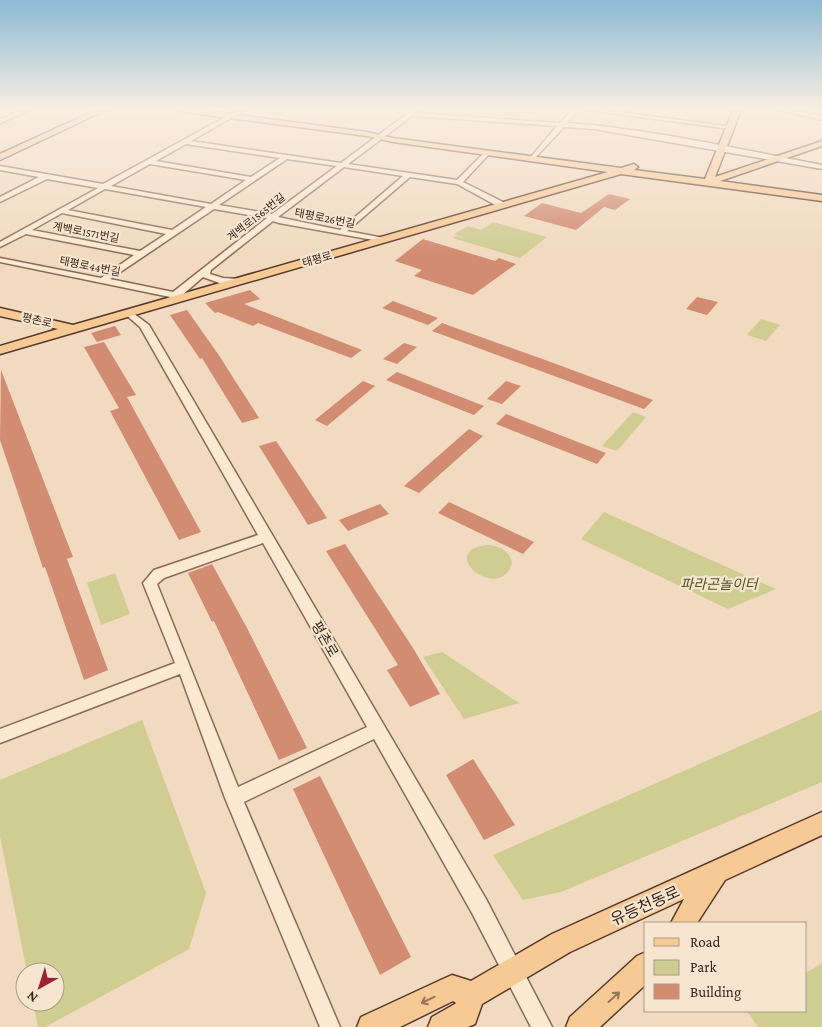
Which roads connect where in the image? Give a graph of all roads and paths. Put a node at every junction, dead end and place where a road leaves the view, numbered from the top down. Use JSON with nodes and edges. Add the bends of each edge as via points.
{"nodes":[{"id":1,"x":157,"y":158,"type":"edge"},
{"id":2,"x":284,"y":158,"type":"edge"},
{"id":3,"x":292,"y":158,"type":"edge"},
{"id":4,"x":352,"y":158,"type":"edge"},
{"id":5,"x":482,"y":158,"type":"edge"},
{"id":6,"x":540,"y":158,"type":"edge"},
{"id":7,"x":543,"y":158,"type":"edge"},
{"id":8,"x":719,"y":158,"type":"edge"},
{"id":9,"x":776,"y":158,"type":"joint"},
{"id":10,"x":150,"y":162,"type":"junction"},
{"id":11,"x":343,"y":165,"type":"junction"},
{"id":12,"x":634,"y":167,"type":"junction"},
{"id":13,"x":822,"y":167,"type":"edge"},
{"id":14,"x":0,"y":168,"type":"edge"},
{"id":15,"x":620,"y":171,"type":"junction"},
{"id":16,"x":408,"y":175,"type":"junction"},
{"id":17,"x":45,"y":177,"type":"junction"},
{"id":18,"x":252,"y":179,"type":"junction"},
{"id":19,"x":712,"y":180,"type":"junction"},
{"id":20,"x":459,"y":182,"type":"junction"},
{"id":21,"x":103,"y":188,"type":"junction"},
{"id":22,"x":822,"y":193,"type":"edge"},
{"id":23,"x":822,"y":198,"type":"edge"},
{"id":24,"x":0,"y":200,"type":"edge"},
{"id":25,"x":502,"y":205,"type":"junction"},
{"id":26,"x":214,"y":207,"type":"junction"},
{"id":27,"x":62,"y":211,"type":"junction"},
{"id":28,"x":273,"y":217,"type":"junction"},
{"id":29,"x":25,"y":231,"type":"junction"},
{"id":30,"x":342,"y":232,"type":"junction"},
{"id":31,"x":174,"y":233,"type":"junction"},
{"id":32,"x":381,"y":240,"type":"junction"},
{"id":33,"x":0,"y":245,"type":"edge"},
{"id":34,"x":142,"y":254,"type":"junction"},
{"id":35,"x":0,"y":260,"type":"edge"},
{"id":36,"x":207,"y":270,"type":"junction"},
{"id":37,"x":103,"y":280,"type":"junction"},
{"id":38,"x":239,"y":281,"type":"junction"},
{"id":39,"x":174,"y":298,"type":"junction"},
{"id":40,"x":0,"y":312,"type":"edge"},
{"id":41,"x":129,"y":313,"type":"junction"},
{"id":42,"x":26,"y":318,"type":"junction"},
{"id":43,"x":74,"y":329,"type":"junction"},
{"id":44,"x":24,"y":344,"type":"junction"},
{"id":45,"x":0,"y":350,"type":"edge"},
{"id":46,"x":267,"y":537,"type":"junction"},
{"id":47,"x":184,"y":666,"type":"junction"},
{"id":48,"x":377,"y":730,"type":"junction"},
{"id":49,"x":0,"y":736,"type":"edge"},
{"id":50,"x":234,"y":798,"type":"junction"},
{"id":51,"x":822,"y":823,"type":"edge"},
{"id":52,"x":715,"y":874,"type":"junction"},
{"id":53,"x":684,"y":922,"type":"edge"},
{"id":54,"x":644,"y":967,"type":"edge"},
{"id":55,"x":514,"y":971,"type":"junction"},
{"id":56,"x":473,"y":995,"type":"junction"},
{"id":57,"x":330,"y":1027,"type":"edge"},
{"id":58,"x":371,"y":1027,"type":"edge"},
{"id":59,"x":442,"y":1027,"type":"edge"},
{"id":60,"x":542,"y":1027,"type":"edge"},
{"id":61,"x":580,"y":1027,"type":"edge"}],
"edges":[{"from":1,"to":10,"type":"street"},
{"from":2,"to":18,"type":"street"},
{"from":3,"to":11,"type":"street"},
{"from":4,"to":11,"type":"street","name":"계백로1565번길"},
{"from":5,"to":20,"type":"street"},
{"from":6,"to":15,"type":"main road"},
{"from":7,"to":12,"type":"main road"},
{"from":8,"to":19,"type":"main road"},
{"from":9,"to":13,"type":"street"},
{"from":9,"to":19,"type":"main road"},
{"from":10,"to":18,"type":"street"},
{"from":10,"to":21,"type":"street"},
{"from":11,"to":16,"type":"street"},
{"from":11,"to":28,"type":"street","name":"계백로1565번길"},
{"from":12,"to":15,"type":"main road","name":"태평로"},
{"from":12,"to":19,"type":"main road"},
{"from":14,"to":17,"type":"street","name":"태평로26번길"},
{"from":15,"to":19,"type":"main road"},
{"from":15,"to":25,"type":"main road","name":"태평로"},
{"from":16,"to":20,"type":"street"},
{"from":16,"to":30,"type":"street"},
{"from":17,"to":21,"type":"street","name":"태평로26번길"},
{"from":17,"to":24,"type":"street"},
{"from":18,"to":26,"type":"street"},
{"from":19,"to":22,"type":"main road"},
{"from":19,"to":23,"type":"main road"},
{"from":20,"to":25,"type":"street"},
{"from":21,"to":26,"type":"street","name":"태평로26번길"},
{"from":21,"to":27,"type":"street"},
{"from":25,"to":32,"type":"main road","name":"태평로"},
{"from":26,"to":28,"type":"street","name":"태평로26번길"},
{"from":26,"to":31,"type":"street"},
{"from":27,"to":29,"type":"street"},
{"from":27,"to":31,"type":"street","name":"계백로1571번길"},
{"from":28,"to":30,"type":"street","name":"태평로26번길","via":[[279,221]]},
{"from":28,"to":36,"type":"street","name":"계백로1565번길"},
{"from":29,"to":33,"type":"street"},
{"from":29,"to":34,"type":"street","name":"계백로1571번길"},
{"from":30,"to":32,"type":"street","name":"태평로26번길"},
{"from":31,"to":34,"type":"street"},
{"from":32,"to":38,"type":"main road","name":"태평로"},
{"from":34,"to":37,"type":"street"},
{"from":35,"to":37,"type":"street","name":"태평로44번길"},
{"from":36,"to":38,"type":"street","via":[[205,275],[222,281]]},
{"from":36,"to":39,"type":"street","name":"계백로1565번길"},
{"from":37,"to":39,"type":"street","name":"태평로44번길"},
{"from":38,"to":39,"type":"main road","name":"태평로"},
{"from":39,"to":41,"type":"main road","name":"태평로"},
{"from":40,"to":42,"type":"main road","name":"평촌로"},
{"from":41,"to":43,"type":"main road","name":"태평로"},
{"from":41,"to":46,"type":"street","name":"평촌로","via":[[144,325]]},
{"from":42,"to":43,"type":"main road","name":"평촌로"},
{"from":42,"to":44,"type":"main road","via":[[32,332]]},
{"from":43,"to":44,"type":"main road","name":"태평로"},
{"from":44,"to":45,"type":"main road","name":"태평로"},
{"from":46,"to":47,"type":"street","via":[[159,574],[150,583]]},
{"from":46,"to":48,"type":"street","name":"평촌로"},
{"from":47,"to":49,"type":"street"},
{"from":47,"to":50,"type":"street"},
{"from":48,"to":50,"type":"street"},
{"from":48,"to":55,"type":"street","name":"평촌로"},
{"from":50,"to":57,"type":"street"},
{"from":51,"to":52,"type":"main road","name":"유등천동로"},
{"from":52,"to":53,"type":"main road"},
{"from":52,"to":55,"type":"main road","name":"유등천동로","via":[[561,943]]},
{"from":61,"to":54,"type":"main road","one_way":true},
{"from":55,"to":56,"type":"main road","name":"유등천동로"},
{"from":55,"to":60,"type":"street","name":"평촌로"},
{"from":56,"to":58,"type":"main road","one_way":true,"via":[[452,988]]},
{"from":56,"to":59,"type":"main road","via":[[465,1014]]}]}
